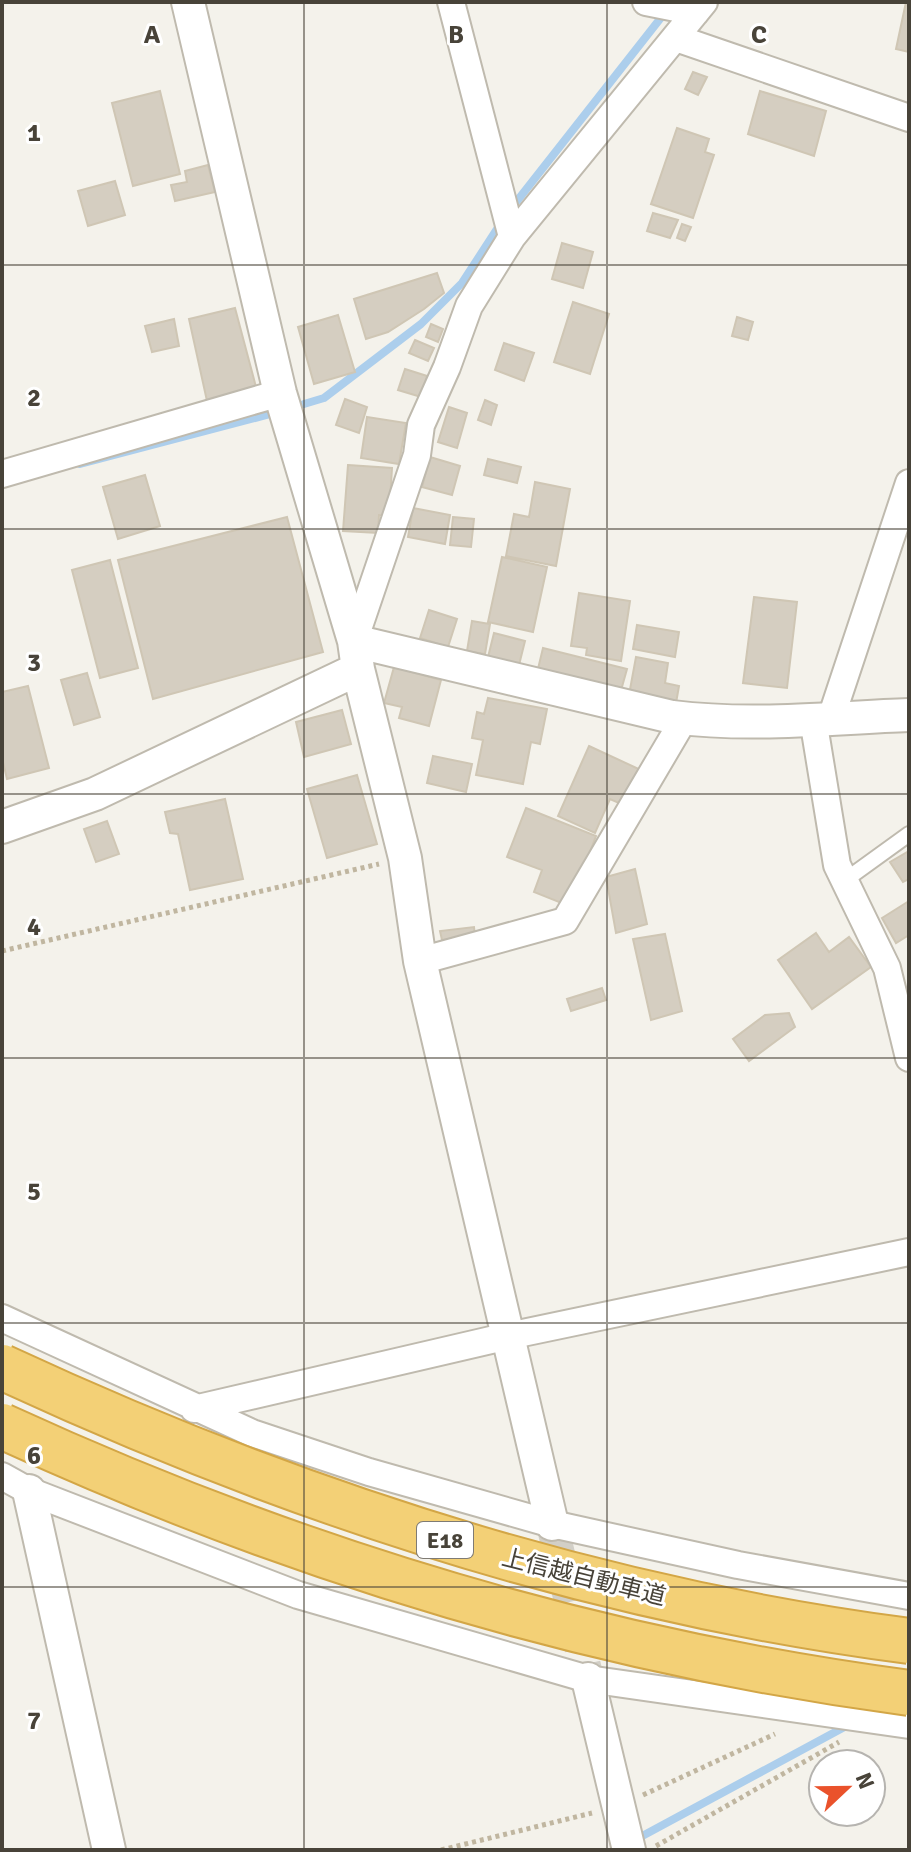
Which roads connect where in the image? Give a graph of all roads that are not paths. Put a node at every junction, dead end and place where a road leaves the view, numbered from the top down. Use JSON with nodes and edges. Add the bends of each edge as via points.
{"nodes":[{"id":1,"x":188,"y":2,"type":"edge"},
{"id":2,"x":451,"y":2,"type":"edge"},
{"id":3,"x":646,"y":2,"type":"edge"},
{"id":4,"x":700,"y":7,"type":"edge"},
{"id":5,"x":676,"y":38,"type":"junction"},
{"id":6,"x":909,"y":118,"type":"edge"},
{"id":7,"x":512,"y":237,"type":"junction"},
{"id":8,"x":280,"y":393,"type":"junction"},
{"id":9,"x":2,"y":474,"type":"edge"},
{"id":10,"x":909,"y":483,"type":"edge"},
{"id":11,"x":356,"y":655,"type":"junction"},
{"id":12,"x":909,"y":715,"type":"edge"},
{"id":13,"x":822,"y":718,"type":"junction"},
{"id":14,"x":684,"y":719,"type":"junction"},
{"id":15,"x":2,"y":827,"type":"edge"},
{"id":16,"x":909,"y":834,"type":"edge"},
{"id":17,"x":844,"y":881,"type":"junction"},
{"id":18,"x":420,"y":961,"type":"junction"},
{"id":19,"x":909,"y":1058,"type":"edge"},
{"id":20,"x":909,"y":1252,"type":"edge"},
{"id":21,"x":2,"y":1318,"type":"edge"},
{"id":22,"x":508,"y":1336,"type":"junction"},
{"id":23,"x":2,"y":1367,"type":"edge"},
{"id":24,"x":194,"y":1409,"type":"junction"},
{"id":25,"x":2,"y":1426,"type":"edge"},
{"id":26,"x":16,"y":1484,"type":"edge"},
{"id":27,"x":552,"y":1524,"type":"junction"},
{"id":28,"x":909,"y":1596,"type":"edge"},
{"id":29,"x":909,"y":1641,"type":"edge"},
{"id":30,"x":588,"y":1679,"type":"junction"},
{"id":31,"x":894,"y":1706,"type":"edge"},
{"id":32,"x":909,"y":1725,"type":"edge"},
{"id":33,"x":109,"y":1850,"type":"edge"},
{"id":34,"x":629,"y":1850,"type":"edge"}],
"edges":[{"from":1,"to":8,"type":"street"},
{"from":2,"to":7,"type":"street"},
{"from":3,"to":4,"type":"street"},
{"from":4,"to":5,"type":"street"},
{"from":5,"to":6,"type":"street"},
{"from":5,"to":7,"type":"street"},
{"from":7,"to":11,"type":"street","via":[[469,306],[421,425],[417,455]]},
{"from":8,"to":9,"type":"street"},
{"from":8,"to":11,"type":"street"},
{"from":10,"to":13,"type":"street"},
{"from":11,"to":14,"type":"street"},
{"from":11,"to":15,"type":"street","via":[[95,794]]},
{"from":11,"to":18,"type":"street","via":[[405,858]]},
{"from":12,"to":13,"type":"street"},
{"from":13,"to":14,"type":"street","via":[[758,724]]},
{"from":13,"to":17,"type":"street","via":[[837,865]]},
{"from":14,"to":18,"type":"street","via":[[565,921]]},
{"from":16,"to":17,"type":"lane"},
{"from":17,"to":19,"type":"street","via":[[887,968]]},
{"from":18,"to":22,"type":"street"},
{"from":20,"to":22,"type":"street"},
{"from":21,"to":24,"type":"street"},
{"from":22,"to":24,"type":"street"},
{"from":22,"to":27,"type":"street"},
{"from":23,"to":29,"type":"highway","name":"上信越自動車道","number":"E18","bridge":true,"via":[[215,1460],[499,1557],[749,1614]]},
{"from":24,"to":27,"type":"street","via":[[310,1453]]},
{"from":25,"to":31,"type":"highway","number":"E18","bridge":true,"via":[[189,1507],[472,1604]]},
{"from":26,"to":30,"type":"street","via":[[298,1595]]},
{"from":26,"to":33,"type":"street"},
{"from":27,"to":28,"type":"street"},
{"from":30,"to":31,"type":"street","via":[[823,1712]]},
{"from":30,"to":34,"type":"street"},
{"from":31,"to":32,"type":"street"}]}
